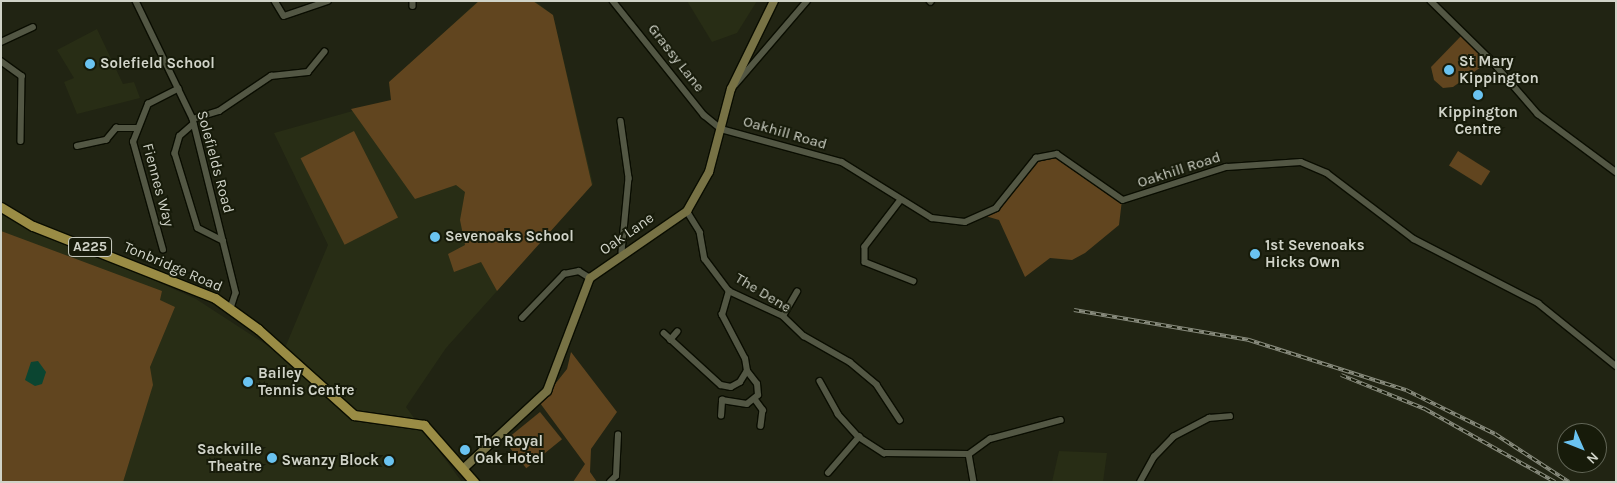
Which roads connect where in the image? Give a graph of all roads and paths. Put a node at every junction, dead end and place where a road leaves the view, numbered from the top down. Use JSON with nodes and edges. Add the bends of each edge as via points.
{"nodes":[{"id":1,"x":136,"y":1,"type":"edge"},
{"id":2,"x":275,"y":1,"type":"edge"},
{"id":3,"x":328,"y":1,"type":"edge"},
{"id":4,"x":613,"y":1,"type":"edge"},
{"id":5,"x":774,"y":1,"type":"edge"},
{"id":6,"x":807,"y":1,"type":"edge"},
{"id":7,"x":1431,"y":1,"type":"edge"},
{"id":8,"x":33,"y":27,"type":"dead end"},
{"id":9,"x":1,"y":42,"type":"edge"},
{"id":10,"x":324,"y":52,"type":"dead end"},
{"id":11,"x":1,"y":61,"type":"edge"},
{"id":12,"x":178,"y":89,"type":"junction"},
{"id":13,"x":732,"y":89,"type":"junction"},
{"id":14,"x":193,"y":121,"type":"junction"},
{"id":15,"x":620,"y":121,"type":"dead end"},
{"id":16,"x":136,"y":128,"type":"junction"},
{"id":17,"x":721,"y":129,"type":"junction"},
{"id":18,"x":21,"y":141,"type":"dead end"},
{"id":19,"x":77,"y":146,"type":"dead end"},
{"id":20,"x":1616,"y":172,"type":"edge"},
{"id":21,"x":900,"y":200,"type":"junction"},
{"id":22,"x":1,"y":207,"type":"edge"},
{"id":23,"x":687,"y":211,"type":"junction"},
{"id":24,"x":223,"y":241,"type":"junction"},
{"id":25,"x":162,"y":250,"type":"dead end"},
{"id":26,"x":622,"y":252,"type":"junction"},
{"id":27,"x":590,"y":278,"type":"junction"},
{"id":28,"x":913,"y":280,"type":"dead end"},
{"id":29,"x":729,"y":291,"type":"junction"},
{"id":30,"x":797,"y":292,"type":"dead end"},
{"id":31,"x":794,"y":299,"type":"junction"},
{"id":32,"x":802,"y":302,"type":"dead end"},
{"id":33,"x":231,"y":308,"type":"junction"},
{"id":34,"x":783,"y":316,"type":"junction"},
{"id":35,"x":522,"y":318,"type":"dead end"},
{"id":36,"x":677,"y":332,"type":"dead end"},
{"id":37,"x":664,"y":333,"type":"dead end"},
{"id":38,"x":670,"y":340,"type":"junction"},
{"id":39,"x":1616,"y":366,"type":"edge"},
{"id":40,"x":747,"y":371,"type":"junction"},
{"id":41,"x":820,"y":381,"type":"dead end"},
{"id":42,"x":755,"y":400,"type":"junction"},
{"id":43,"x":720,"y":416,"type":"dead end"},
{"id":44,"x":1230,"y":416,"type":"dead end"},
{"id":45,"x":900,"y":420,"type":"dead end"},
{"id":46,"x":1062,"y":420,"type":"dead end"},
{"id":47,"x":761,"y":426,"type":"dead end"},
{"id":48,"x":618,"y":435,"type":"dead end"},
{"id":49,"x":859,"y":437,"type":"junction"},
{"id":50,"x":969,"y":454,"type":"junction"},
{"id":51,"x":463,"y":469,"type":"junction"},
{"id":52,"x":828,"y":473,"type":"dead end"},
{"id":53,"x":474,"y":482,"type":"edge"},
{"id":54,"x":610,"y":482,"type":"edge"},
{"id":55,"x":974,"y":482,"type":"edge"},
{"id":56,"x":1140,"y":482,"type":"edge"}],
"edges":[{"from":1,"to":12,"type":"street","name":"Solefields Road"},
{"from":2,"to":3,"type":"street","via":[[284,16]]},
{"from":4,"to":17,"type":"street","name":"Grassy Lane","via":[[704,115]]},
{"from":5,"to":13,"type":"street","name":"Oak Lane"},
{"from":6,"to":13,"type":"street"},
{"from":7,"to":20,"type":"street","via":[[1493,62],[1538,114]]},
{"from":8,"to":9,"type":"street"},
{"from":10,"to":14,"type":"street","via":[[308,72],[271,76],[219,111]]},
{"from":11,"to":18,"type":"street","via":[[22,76]]},
{"from":12,"to":14,"type":"street","name":"Solefields Road"},
{"from":12,"to":16,"type":"street","name":"Fiennes Way","via":[[148,104]]},
{"from":13,"to":17,"type":"street","name":"Oak Lane"},
{"from":14,"to":24,"type":"street","name":"Solefields Road"},
{"from":14,"to":24,"type":"street","via":[[180,136],[175,153],[198,228]]},
{"from":15,"to":26,"type":"street","via":[[629,178]]},
{"from":16,"to":19,"type":"street","via":[[116,128],[106,140]]},
{"from":16,"to":25,"type":"street","name":"Fiennes Way","via":[[132,149]]},
{"from":17,"to":21,"type":"street","name":"Oakhill Road","via":[[842,162]]},
{"from":17,"to":23,"type":"street","name":"Oak Lane","via":[[709,172]]},
{"from":21,"to":28,"type":"street","via":[[865,247],[865,262]]},
{"from":21,"to":39,"type":"street","name":"Oakhill Road","via":[[932,218],[965,222],[996,208],[1036,158],[1056,154],[1123,200],[1226,166],[1301,162],[1327,173],[1414,238],[1538,303]]},
{"from":22,"to":33,"type":"main road","name":"Tonbridge Road","number":"A225","via":[[33,226]]},
{"from":23,"to":26,"type":"street","name":"Oak Lane"},
{"from":23,"to":29,"type":"street","name":"The Dene","via":[[700,232],[705,258]]},
{"from":24,"to":33,"type":"street","name":"Solefields Road","via":[[236,293]]},
{"from":26,"to":27,"type":"street","name":"Oak Lane"},
{"from":27,"to":35,"type":"street","via":[[572,270]]},
{"from":27,"to":51,"type":"street","via":[[547,391]]},
{"from":29,"to":34,"type":"street","name":"The Dene"},
{"from":29,"to":40,"type":"street","via":[[722,315]]},
{"from":30,"to":31,"type":"street"},
{"from":31,"to":32,"type":"street"},
{"from":31,"to":34,"type":"street"},
{"from":33,"to":51,"type":"main road","name":"Tonbridge Road","number":"A225","via":[[340,406],[366,420],[424,425]]},
{"from":34,"to":45,"type":"street","name":"The Dene","via":[[798,333],[850,362],[881,389]]},
{"from":36,"to":38,"type":"street"},
{"from":37,"to":38,"type":"street"},
{"from":38,"to":40,"type":"street","via":[[721,385],[731,387]]},
{"from":40,"to":42,"type":"street","via":[[757,384]]},
{"from":41,"to":49,"type":"street","via":[[838,414]]},
{"from":42,"to":43,"type":"street","via":[[743,404],[722,400]]},
{"from":42,"to":47,"type":"street","via":[[763,410]]},
{"from":44,"to":56,"type":"street","via":[[1209,418],[1173,437],[1154,457]]},
{"from":46,"to":50,"type":"street","via":[[990,439]]},
{"from":48,"to":54,"type":"street","via":[[616,476]]},
{"from":49,"to":50,"type":"street","via":[[884,453]]},
{"from":49,"to":52,"type":"street"},
{"from":50,"to":55,"type":"street"},
{"from":51,"to":53,"type":"main road","number":"A225"}]}
